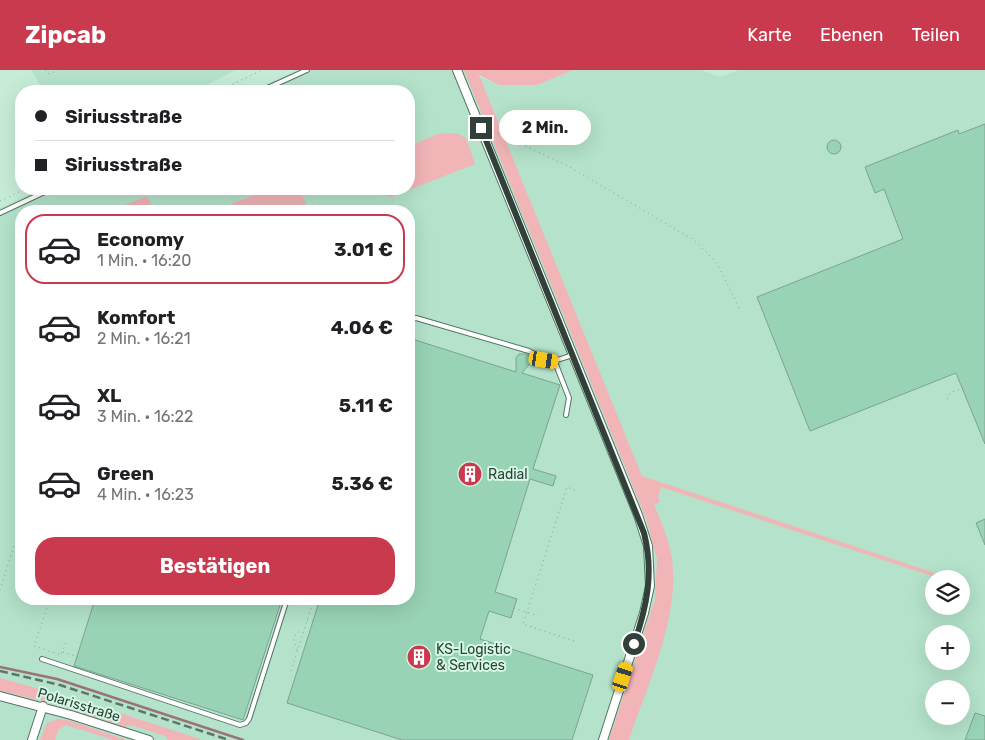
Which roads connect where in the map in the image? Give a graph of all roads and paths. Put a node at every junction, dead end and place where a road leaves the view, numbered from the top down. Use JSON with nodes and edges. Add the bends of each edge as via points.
{"nodes":[{"id":1,"x":45,"y":70,"type":"edge"},
{"id":2,"x":58,"y":70,"type":"edge"},
{"id":3,"x":262,"y":70,"type":"edge"},
{"id":4,"x":307,"y":70,"type":"edge"},
{"id":5,"x":457,"y":70,"type":"edge"},
{"id":6,"x":231,"y":85,"type":"edge"},
{"id":7,"x":274,"y":85,"type":"edge"},
{"id":8,"x":490,"y":137,"type":"dead end"},
{"id":9,"x":15,"y":194,"type":"edge"},
{"id":10,"x":38,"y":195,"type":"edge"},
{"id":11,"x":0,"y":201,"type":"edge"},
{"id":12,"x":15,"y":205,"type":"edge"},
{"id":13,"x":16,"y":205,"type":"edge"},
{"id":14,"x":0,"y":212,"type":"edge"},
{"id":15,"x":740,"y":310,"type":"dead end"},
{"id":16,"x":415,"y":318,"type":"edge"},
{"id":17,"x":572,"y":355,"type":"junction"},
{"id":18,"x":555,"y":362,"type":"junction"},
{"id":19,"x":965,"y":387,"type":"dead end"},
{"id":20,"x":947,"y":399,"type":"dead end"},
{"id":21,"x":566,"y":415,"type":"dead end"},
{"id":22,"x":577,"y":491,"type":"dead end"},
{"id":23,"x":15,"y":543,"type":"edge"},
{"id":24,"x":0,"y":590,"type":"edge"},
{"id":25,"x":47,"y":605,"type":"edge"},
{"id":26,"x":285,"y":605,"type":"edge"},
{"id":27,"x":312,"y":605,"type":"edge"},
{"id":28,"x":514,"y":608,"type":"dead end"},
{"id":29,"x":527,"y":613,"type":"junction"},
{"id":30,"x":538,"y":616,"type":"dead end"},
{"id":31,"x":307,"y":620,"type":"junction"},
{"id":32,"x":313,"y":621,"type":"dead end"},
{"id":33,"x":304,"y":630,"type":"junction"},
{"id":34,"x":574,"y":640,"type":"dead end"},
{"id":35,"x":66,"y":642,"type":"dead end"},
{"id":36,"x":298,"y":651,"type":"junction"},
{"id":37,"x":62,"y":652,"type":"junction"},
{"id":38,"x":81,"y":658,"type":"dead end"},
{"id":39,"x":42,"y":659,"type":"dead end"},
{"id":40,"x":290,"y":671,"type":"dead end"},
{"id":41,"x":0,"y":696,"type":"edge"},
{"id":42,"x":43,"y":706,"type":"junction"},
{"id":43,"x":32,"y":740,"type":"edge"},
{"id":44,"x":149,"y":740,"type":"edge"},
{"id":45,"x":603,"y":740,"type":"edge"}],
"edges":[{"from":1,"to":2,"type":"path","via":[[48,74]]},
{"from":3,"to":6,"type":"path"},
{"from":4,"to":7,"type":"lane"},
{"from":5,"to":17,"type":"street"},
{"from":8,"to":15,"type":"path","via":[[486,128],[499,131],[568,166],[694,240],[717,263]]},
{"from":9,"to":11,"type":"path"},
{"from":10,"to":13,"type":"lane"},
{"from":12,"to":14,"type":"lane"},
{"from":16,"to":18,"type":"lane","via":[[520,348]]},
{"from":17,"to":18,"type":"lane"},
{"from":17,"to":45,"type":"street","via":[[641,524],[649,557],[650,586],[644,613]]},
{"from":18,"to":21,"type":"lane","via":[[569,398]]},
{"from":19,"to":20,"type":"path","via":[[950,393]]},
{"from":22,"to":29,"type":"path","via":[[567,488]]},
{"from":23,"to":24,"type":"path"},
{"from":25,"to":37,"type":"path","via":[[34,646],[61,655]]},
{"from":26,"to":39,"type":"lane","via":[[249,719],[240,725]]},
{"from":27,"to":31,"type":"path"},
{"from":28,"to":29,"type":"path"},
{"from":29,"to":30,"type":"path"},
{"from":29,"to":34,"type":"path","via":[[523,624]]},
{"from":31,"to":32,"type":"path"},
{"from":31,"to":33,"type":"path"},
{"from":33,"to":36,"type":"path"},
{"from":33,"to":36,"type":"path","via":[[296,633],[294,644]]},
{"from":35,"to":37,"type":"path"},
{"from":36,"to":40,"type":"path"},
{"from":37,"to":38,"type":"path"},
{"from":41,"to":42,"type":"street","name":"Polarisstraße"},
{"from":42,"to":43,"type":"street"},
{"from":42,"to":44,"type":"street","name":"Polarisstraße"}]}
